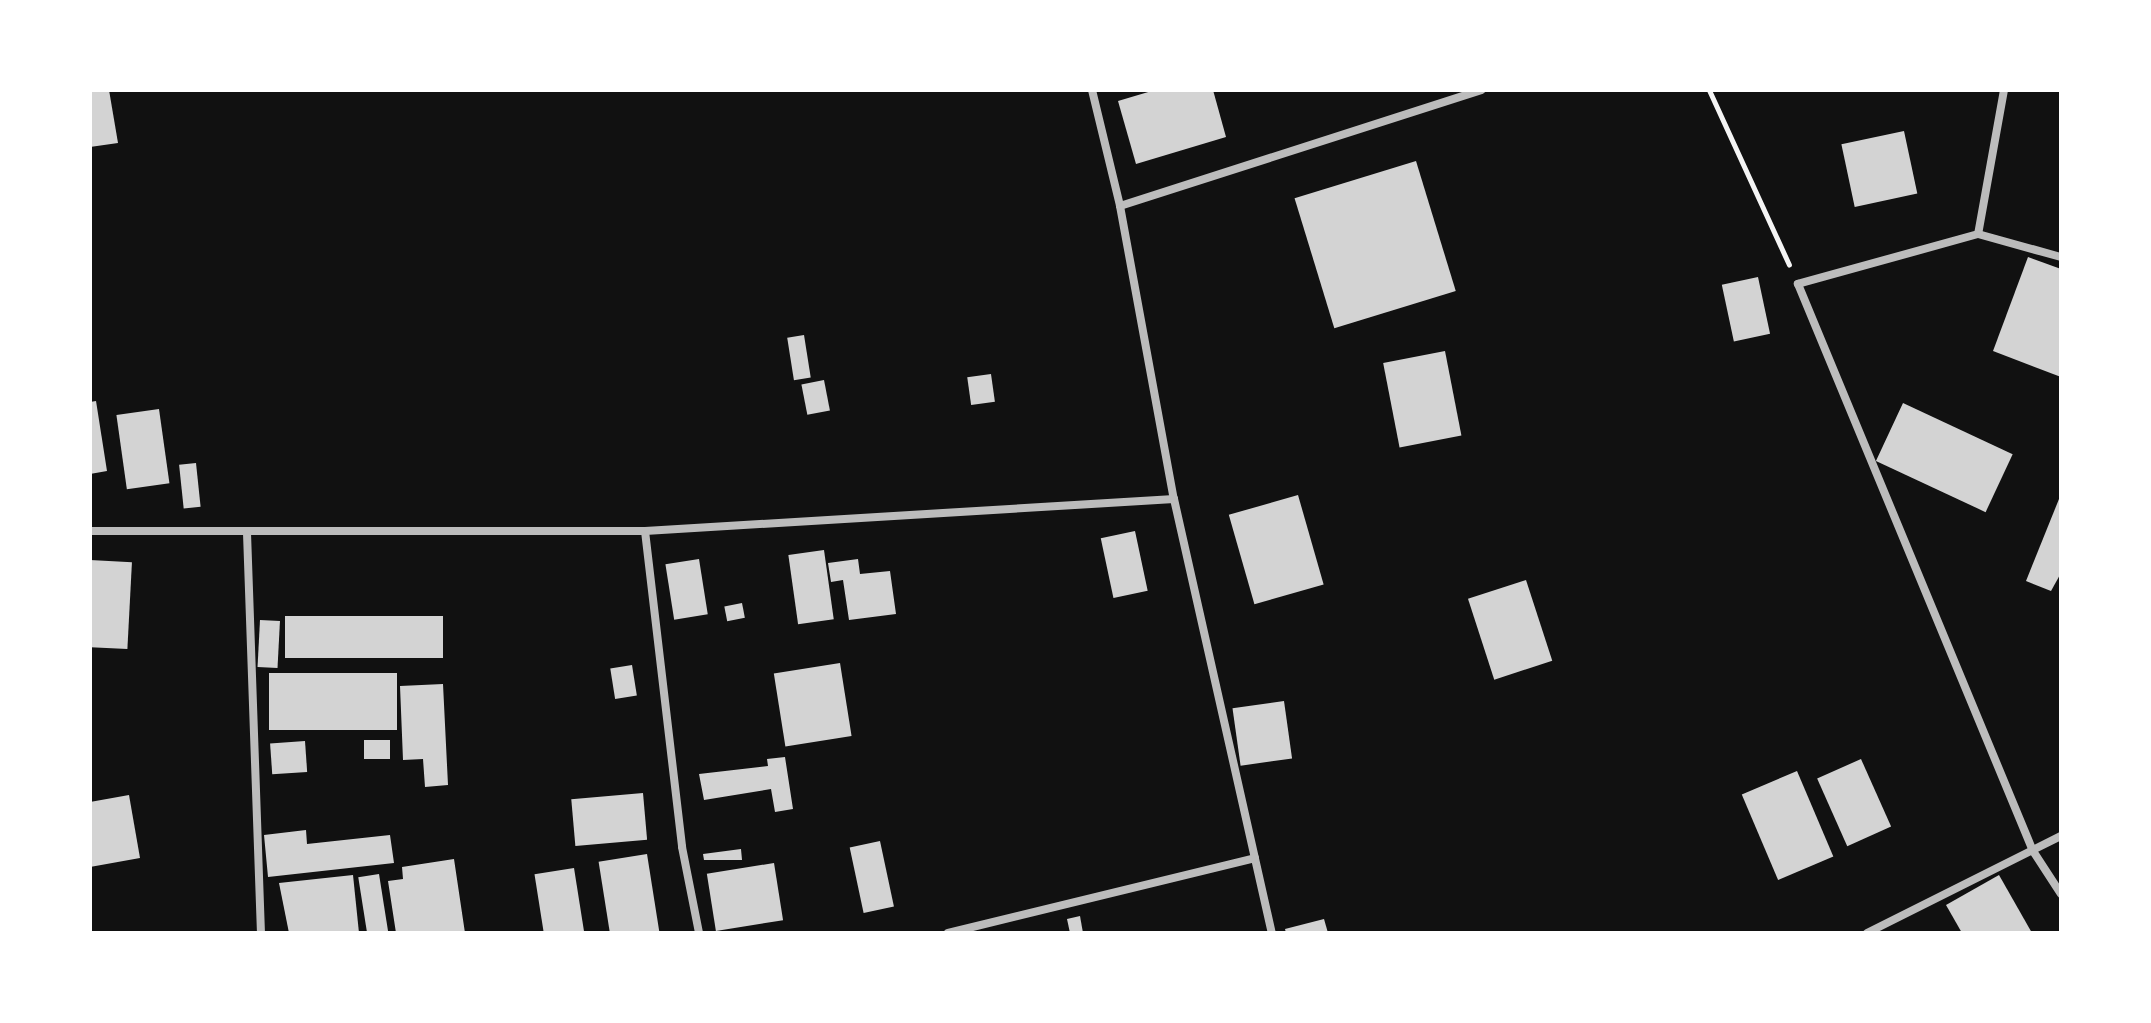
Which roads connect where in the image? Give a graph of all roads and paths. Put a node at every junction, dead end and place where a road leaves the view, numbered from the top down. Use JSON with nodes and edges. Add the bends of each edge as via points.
{"nodes":[{"id":1,"x":1092,"y":90,"type":"edge"},
{"id":2,"x":1482,"y":90,"type":"edge"},
{"id":3,"x":1709,"y":90,"type":"edge"},
{"id":4,"x":2004,"y":90,"type":"edge"},
{"id":5,"x":1120,"y":206,"type":"junction"},
{"id":6,"x":1978,"y":234,"type":"junction"},
{"id":7,"x":2061,"y":257,"type":"edge"},
{"id":8,"x":1798,"y":284,"type":"junction"},
{"id":9,"x":1174,"y":499,"type":"junction"},
{"id":10,"x":90,"y":531,"type":"edge"},
{"id":11,"x":645,"y":531,"type":"junction"},
{"id":12,"x":247,"y":533,"type":"junction"},
{"id":13,"x":2061,"y":836,"type":"edge"},
{"id":14,"x":2033,"y":851,"type":"junction"},
{"id":15,"x":1255,"y":858,"type":"junction"},
{"id":16,"x":2061,"y":894,"type":"edge"},
{"id":17,"x":261,"y":933,"type":"edge"},
{"id":18,"x":699,"y":933,"type":"edge"},
{"id":19,"x":948,"y":933,"type":"edge"},
{"id":20,"x":1272,"y":933,"type":"edge"},
{"id":21,"x":1867,"y":933,"type":"edge"}],
"edges":[{"from":1,"to":5,"type":"street"},
{"from":2,"to":5,"type":"street"},
{"from":3,"to":8,"type":"path"},
{"from":4,"to":6,"type":"street"},
{"from":5,"to":9,"type":"street"},
{"from":6,"to":7,"type":"street"},
{"from":6,"to":8,"type":"street"},
{"from":8,"to":14,"type":"street"},
{"from":9,"to":11,"type":"street"},
{"from":9,"to":15,"type":"street"},
{"from":10,"to":12,"type":"street"},
{"from":11,"to":12,"type":"street"},
{"from":11,"to":18,"type":"street","via":[[682,847]]},
{"from":12,"to":17,"type":"street"},
{"from":13,"to":14,"type":"street"},
{"from":14,"to":16,"type":"street"},
{"from":14,"to":21,"type":"street"},
{"from":15,"to":19,"type":"street"},
{"from":15,"to":20,"type":"street"}]}
